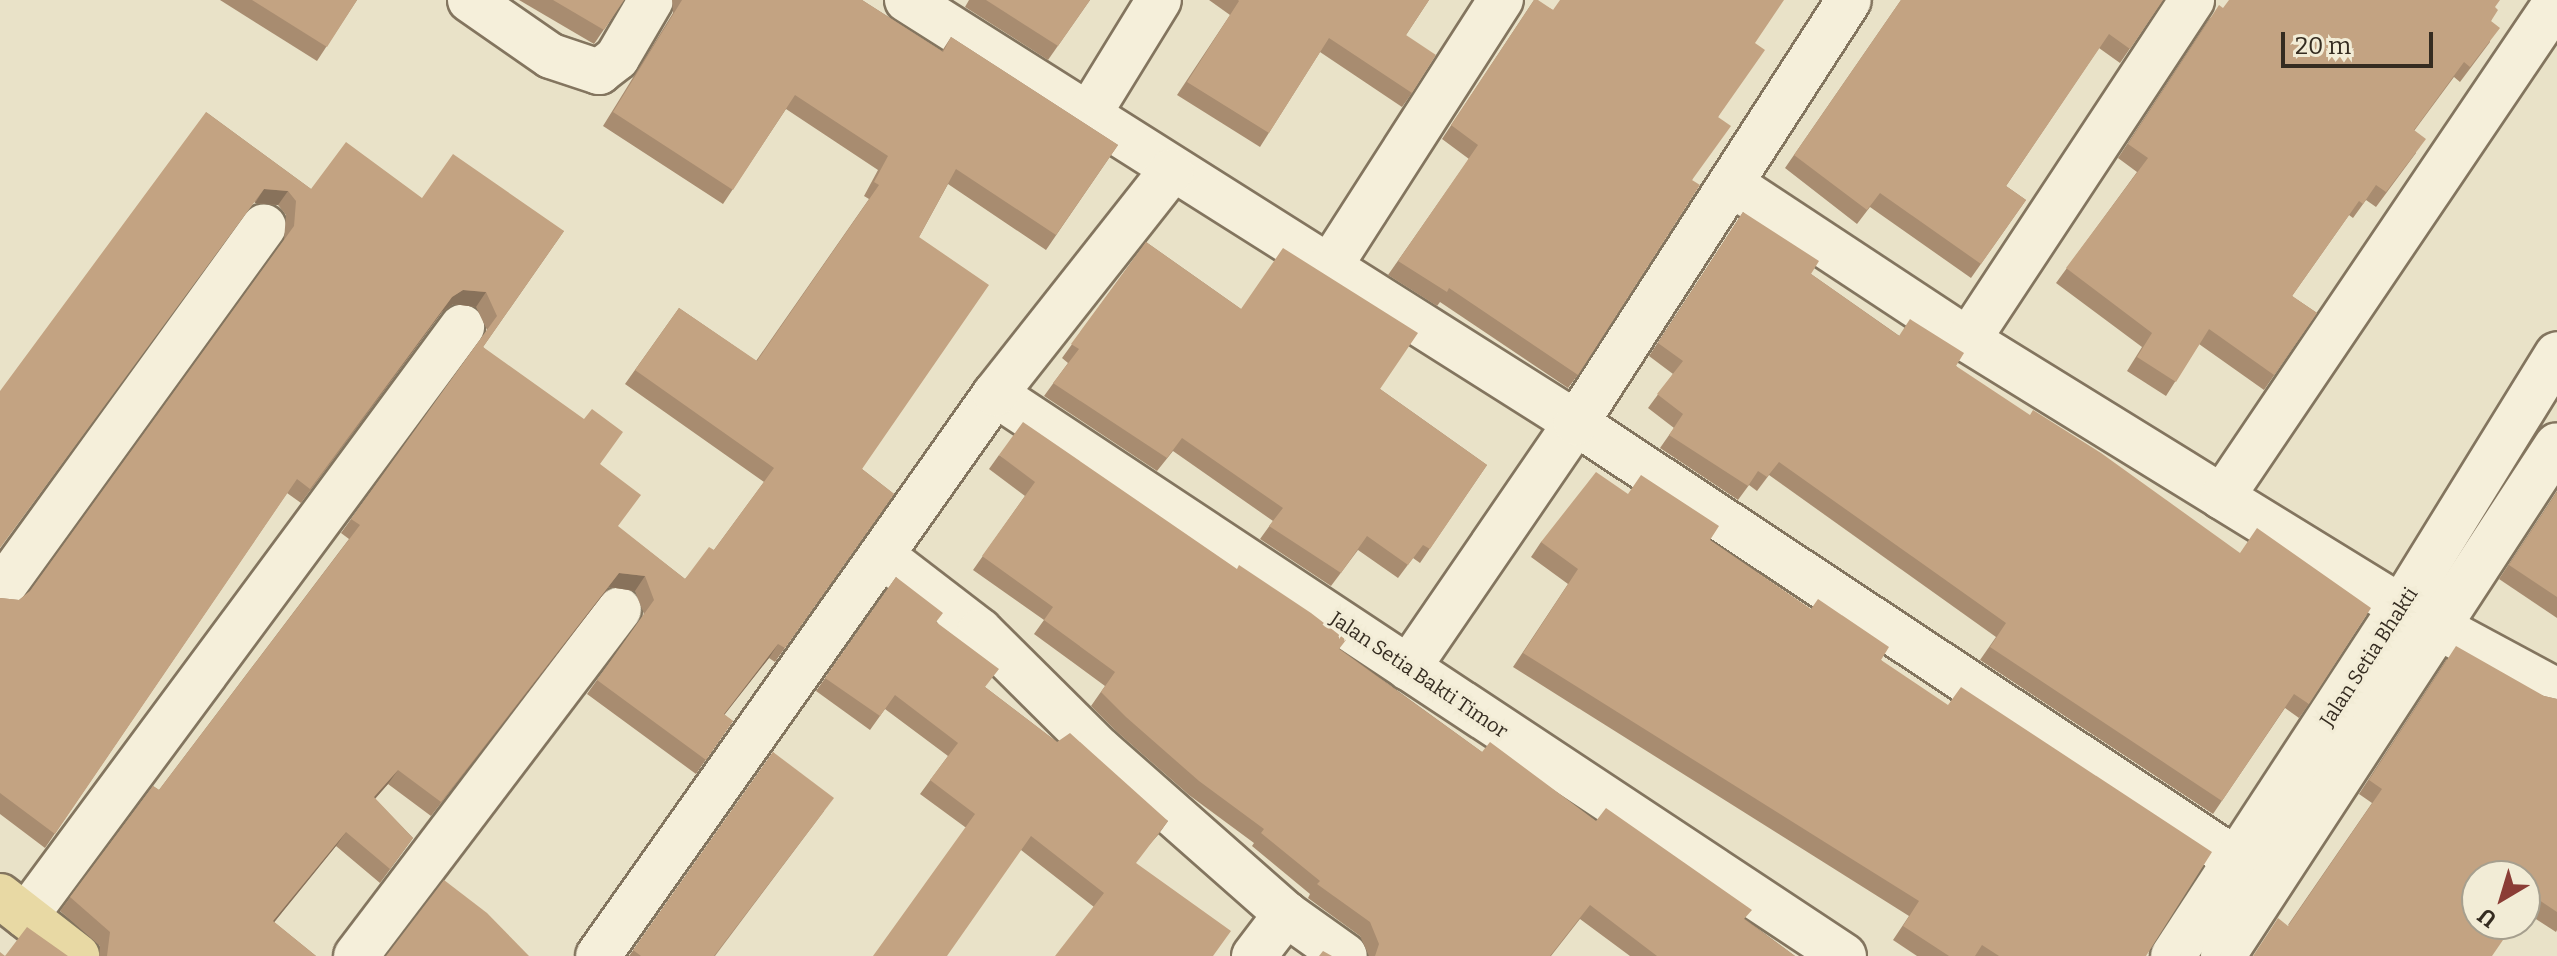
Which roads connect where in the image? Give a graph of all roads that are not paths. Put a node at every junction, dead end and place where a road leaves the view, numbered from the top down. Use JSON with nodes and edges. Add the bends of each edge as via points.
{"nodes":[{"id":1,"x":470,"y":0,"type":"edge"},
{"id":2,"x":651,"y":0,"type":"edge"},
{"id":3,"x":907,"y":0,"type":"edge"},
{"id":4,"x":1159,"y":0,"type":"edge"},
{"id":5,"x":1501,"y":0,"type":"edge"},
{"id":6,"x":1849,"y":0,"type":"edge"},
{"id":7,"x":2192,"y":0,"type":"edge"},
{"id":8,"x":2557,"y":1,"type":"edge"},
{"id":9,"x":1087,"y":117,"type":"junction"},
{"id":10,"x":1171,"y":171,"type":"junction"},
{"id":11,"x":1733,"y":185,"type":"junction"},
{"id":12,"x":264,"y":226,"type":"dead end"},
{"id":13,"x":1328,"y":269,"type":"junction"},
{"id":14,"x":462,"y":327,"type":"dead end"},
{"id":15,"x":1968,"y":340,"type":"junction"},
{"id":16,"x":2557,"y":354,"type":"edge"},
{"id":17,"x":995,"y":394,"type":"junction"},
{"id":18,"x":1576,"y":423,"type":"junction"},
{"id":19,"x":2557,"y":445,"type":"edge"},
{"id":20,"x":2222,"y":497,"type":"junction"},
{"id":21,"x":884,"y":557,"type":"junction"},
{"id":22,"x":0,"y":591,"type":"edge"},
{"id":23,"x":2401,"y":607,"type":"junction"},
{"id":24,"x":619,"y":610,"type":"dead end"},
{"id":25,"x":2439,"y":626,"type":"junction"},
{"id":26,"x":1408,"y":668,"type":"junction"},
{"id":27,"x":2557,"y":691,"type":"edge"},
{"id":28,"x":2254,"y":870,"type":"junction"},
{"id":29,"x":13,"y":906,"type":"edge"},
{"id":30,"x":1286,"y":914,"type":"junction"},
{"id":31,"x":77,"y":956,"type":"edge"},
{"id":32,"x":356,"y":956,"type":"edge"},
{"id":33,"x":598,"y":956,"type":"edge"},
{"id":34,"x":1254,"y":956,"type":"edge"},
{"id":35,"x":1345,"y":956,"type":"edge"},
{"id":36,"x":1844,"y":956,"type":"edge"},
{"id":37,"x":2173,"y":956,"type":"edge"},
{"id":38,"x":2223,"y":956,"type":"edge"}],
"edges":[{"from":1,"to":2,"type":"street","via":[[551,56],[599,72],[617,58]]},
{"from":3,"to":9,"type":"street"},
{"from":4,"to":9,"type":"street"},
{"from":5,"to":13,"type":"street"},
{"from":6,"to":11,"type":"street"},
{"from":7,"to":15,"type":"street"},
{"from":8,"to":20,"type":"street"},
{"from":9,"to":10,"type":"street"},
{"from":10,"to":13,"type":"street"},
{"from":10,"to":17,"type":"street"},
{"from":11,"to":15,"type":"street"},
{"from":11,"to":18,"type":"street"},
{"from":12,"to":22,"type":"street"},
{"from":13,"to":18,"type":"street"},
{"from":14,"to":29,"type":"street"},
{"from":15,"to":20,"type":"street"},
{"from":16,"to":23,"type":"street","name":"Jalan Setia Bhakti"},
{"from":17,"to":21,"type":"street"},
{"from":17,"to":26,"type":"street","name":"Jalan Setia Bakti Timor"},
{"from":18,"to":26,"type":"street"},
{"from":18,"to":28,"type":"street"},
{"from":19,"to":25,"type":"street","name":"Jalan Setia Bhakti"},
{"from":20,"to":23,"type":"street"},
{"from":21,"to":30,"type":"street","via":[[980,631],[1099,749]]},
{"from":21,"to":33,"type":"street"},
{"from":23,"to":25,"type":"street"},
{"from":23,"to":28,"type":"street","name":"Jalan Setia Bhakti"},
{"from":24,"to":32,"type":"street"},
{"from":25,"to":27,"type":"street"},
{"from":25,"to":28,"type":"street","name":"Jalan Setia Bhakti"},
{"from":26,"to":36,"type":"street","name":"Jalan Setia Bakti Timor"},
{"from":28,"to":37,"type":"street","name":"Jalan Setia Bhakti"},
{"from":28,"to":38,"type":"street","name":"Jalan Setia Bhakti"},
{"from":29,"to":31,"type":"main road"},
{"from":30,"to":34,"type":"street"},
{"from":30,"to":35,"type":"street"}]}
